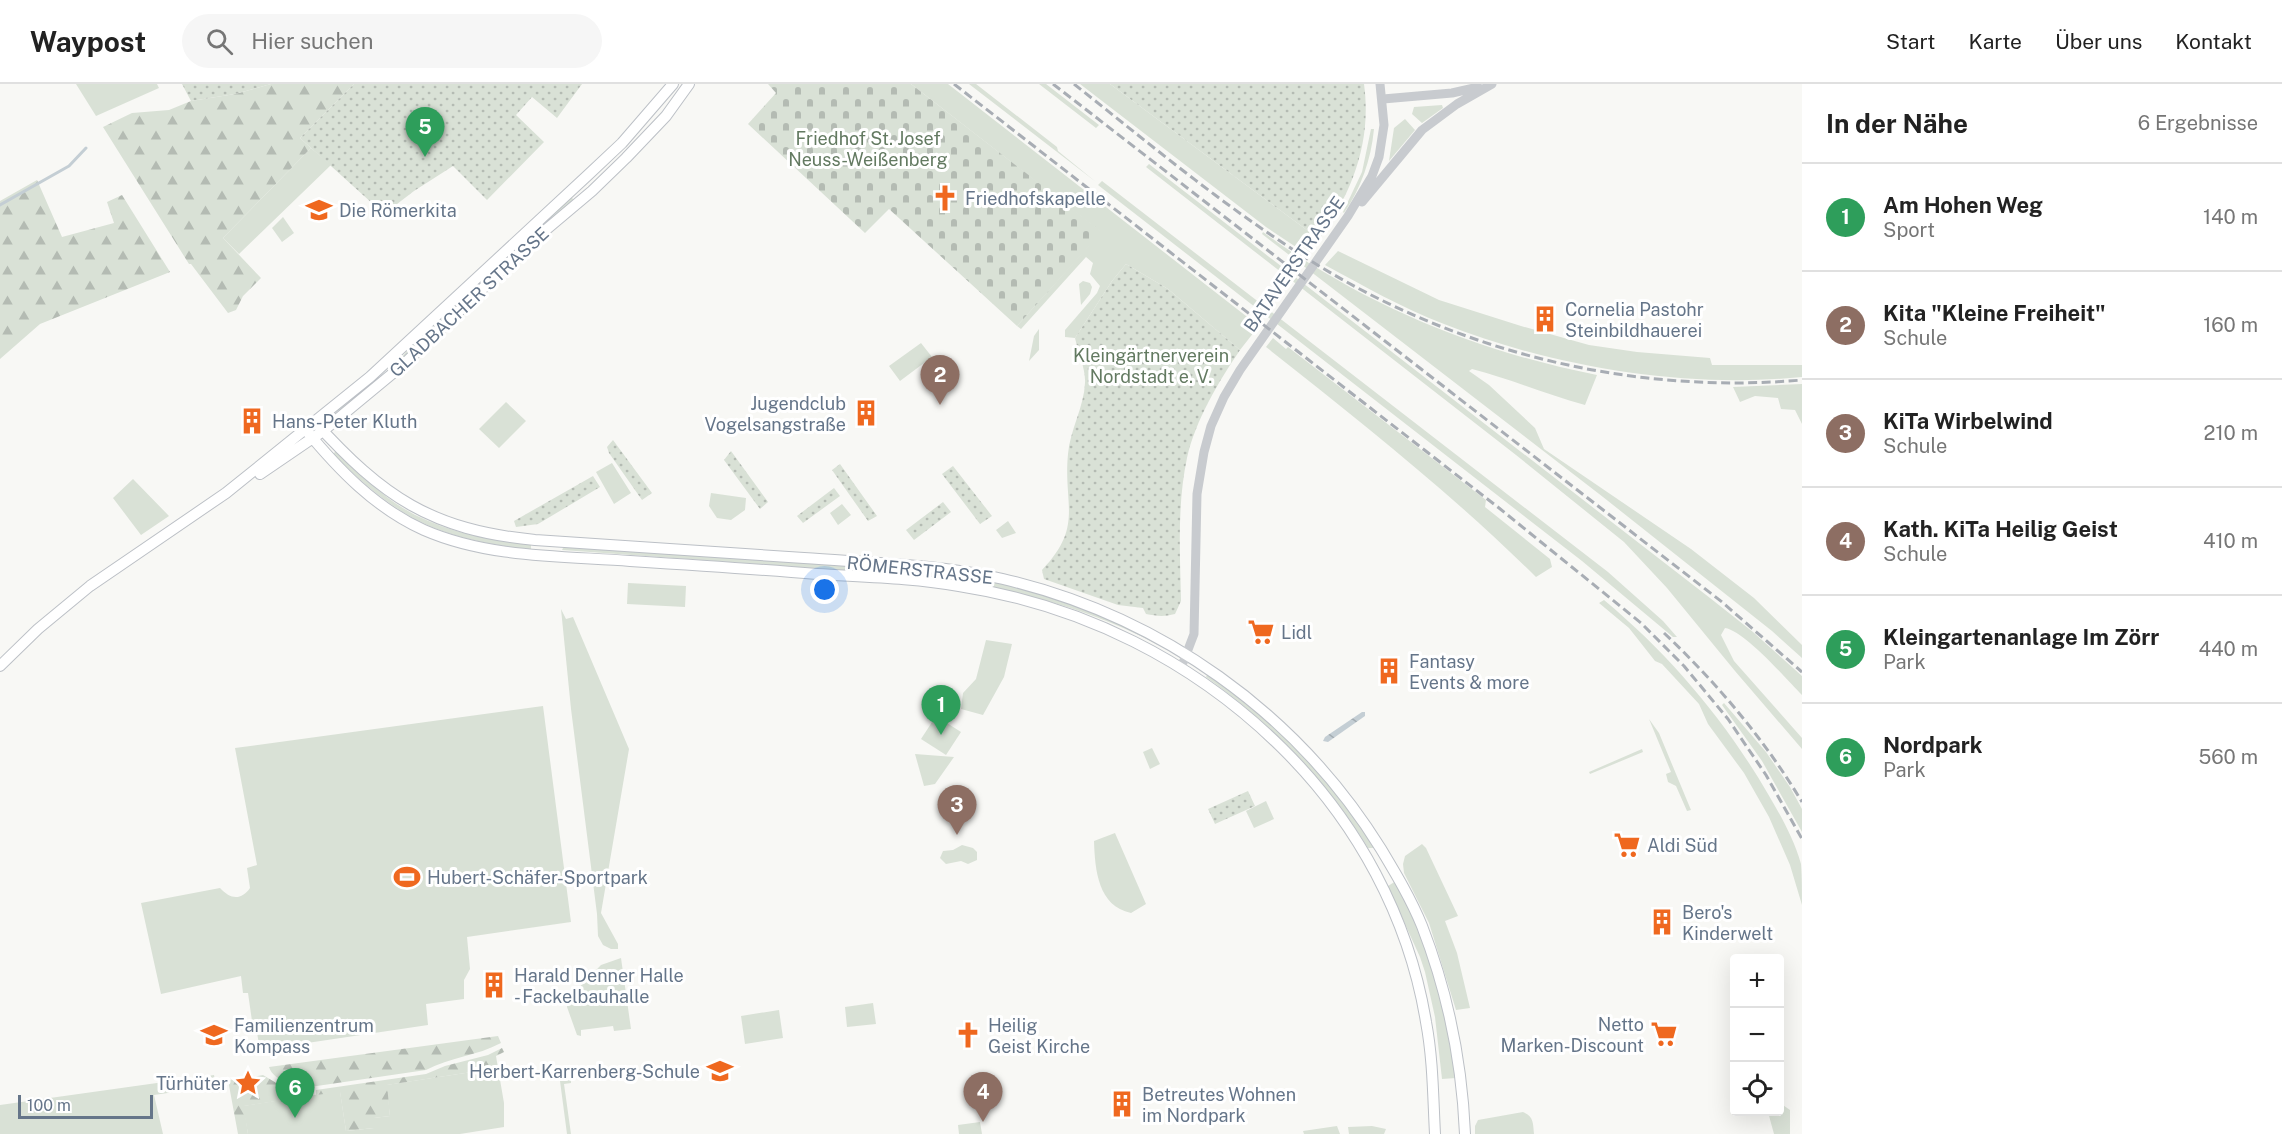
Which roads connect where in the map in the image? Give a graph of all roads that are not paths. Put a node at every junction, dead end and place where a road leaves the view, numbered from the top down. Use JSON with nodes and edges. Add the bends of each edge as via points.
{"nodes":[{"id":1,"x":673,"y":84,"type":"edge"},
{"id":2,"x":689,"y":84,"type":"edge"},
{"id":3,"x":1380,"y":84,"type":"edge"},
{"id":4,"x":1487,"y":84,"type":"edge"},
{"id":5,"x":1492,"y":84,"type":"edge"},
{"id":6,"x":1383,"y":99,"type":"junction"},
{"id":7,"x":1348,"y":216,"type":"junction"},
{"id":8,"x":314,"y":421,"type":"junction"},
{"id":9,"x":305,"y":429,"type":"junction"},
{"id":10,"x":323,"y":431,"type":"junction"},
{"id":11,"x":313,"y":439,"type":"junction"},
{"id":12,"x":226,"y":494,"type":"junction"},
{"id":13,"x":1187,"y":655,"type":"junction"},
{"id":14,"x":0,"y":666,"type":"edge"},
{"id":15,"x":1181,"y":668,"type":"junction"},
{"id":16,"x":1435,"y":1134,"type":"edge"},
{"id":17,"x":1465,"y":1134,"type":"edge"}],
"edges":[{"from":1,"to":8,"type":"main road","name":"GLADBACHER STRASSE","via":[[582,182],[398,353]]},
{"from":2,"to":10,"type":"main road","name":"GLADBACHER STRASSE","via":[[666,116],[599,185],[529,244],[387,379]]},
{"from":3,"to":6,"type":"street","name":"BATAVERSTRASSE"},
{"from":4,"to":6,"type":"street","via":[[1452,93]]},
{"from":5,"to":7,"type":"street","via":[[1422,130]]},
{"from":6,"to":7,"type":"street","name":"BATAVERSTRASSE","via":[[1379,157]]},
{"from":7,"to":13,"type":"street","name":"BATAVERSTRASSE","via":[[1240,370],[1211,426],[1197,494],[1195,623]]},
{"from":8,"to":9,"type":"main road","name":"GLADBACHER STRASSE"},
{"from":8,"to":10,"type":"main road","name":"RÖMERSTRASSE"},
{"from":9,"to":11,"type":"main road","name":"RÖMERSTRASSE"},
{"from":9,"to":12,"type":"main road","name":"GLADBACHER STRASSE"},
{"from":10,"to":11,"type":"main road","name":"GLADBACHER STRASSE"},
{"from":10,"to":13,"type":"main road","name":"RÖMERSTRASSE","via":[[397,498],[470,530],[535,540],[964,572],[1071,599],[1142,628]]},
{"from":11,"to":12,"type":"main road","name":"GLADBACHER STRASSE"},
{"from":11,"to":15,"type":"main road","name":"RÖMERSTRASSE","via":[[371,498],[410,523],[461,543],[528,554],[960,586],[1033,602],[1078,617],[1152,649]]},
{"from":12,"to":14,"type":"main road","name":"GLADBACHER STRASSE","via":[[90,586]]},
{"from":13,"to":15,"type":"street","name":"BATAVERSTRASSE"},
{"from":13,"to":17,"type":"main road","name":"RÖMERSTRASSE","via":[[1249,698],[1306,752],[1352,805],[1399,878],[1422,926],[1448,1007],[1459,1062]]},
{"from":15,"to":16,"type":"main road","name":"RÖMERSTRASSE","via":[[1243,712],[1300,765],[1334,806],[1371,864],[1402,932],[1422,1001]]}]}
